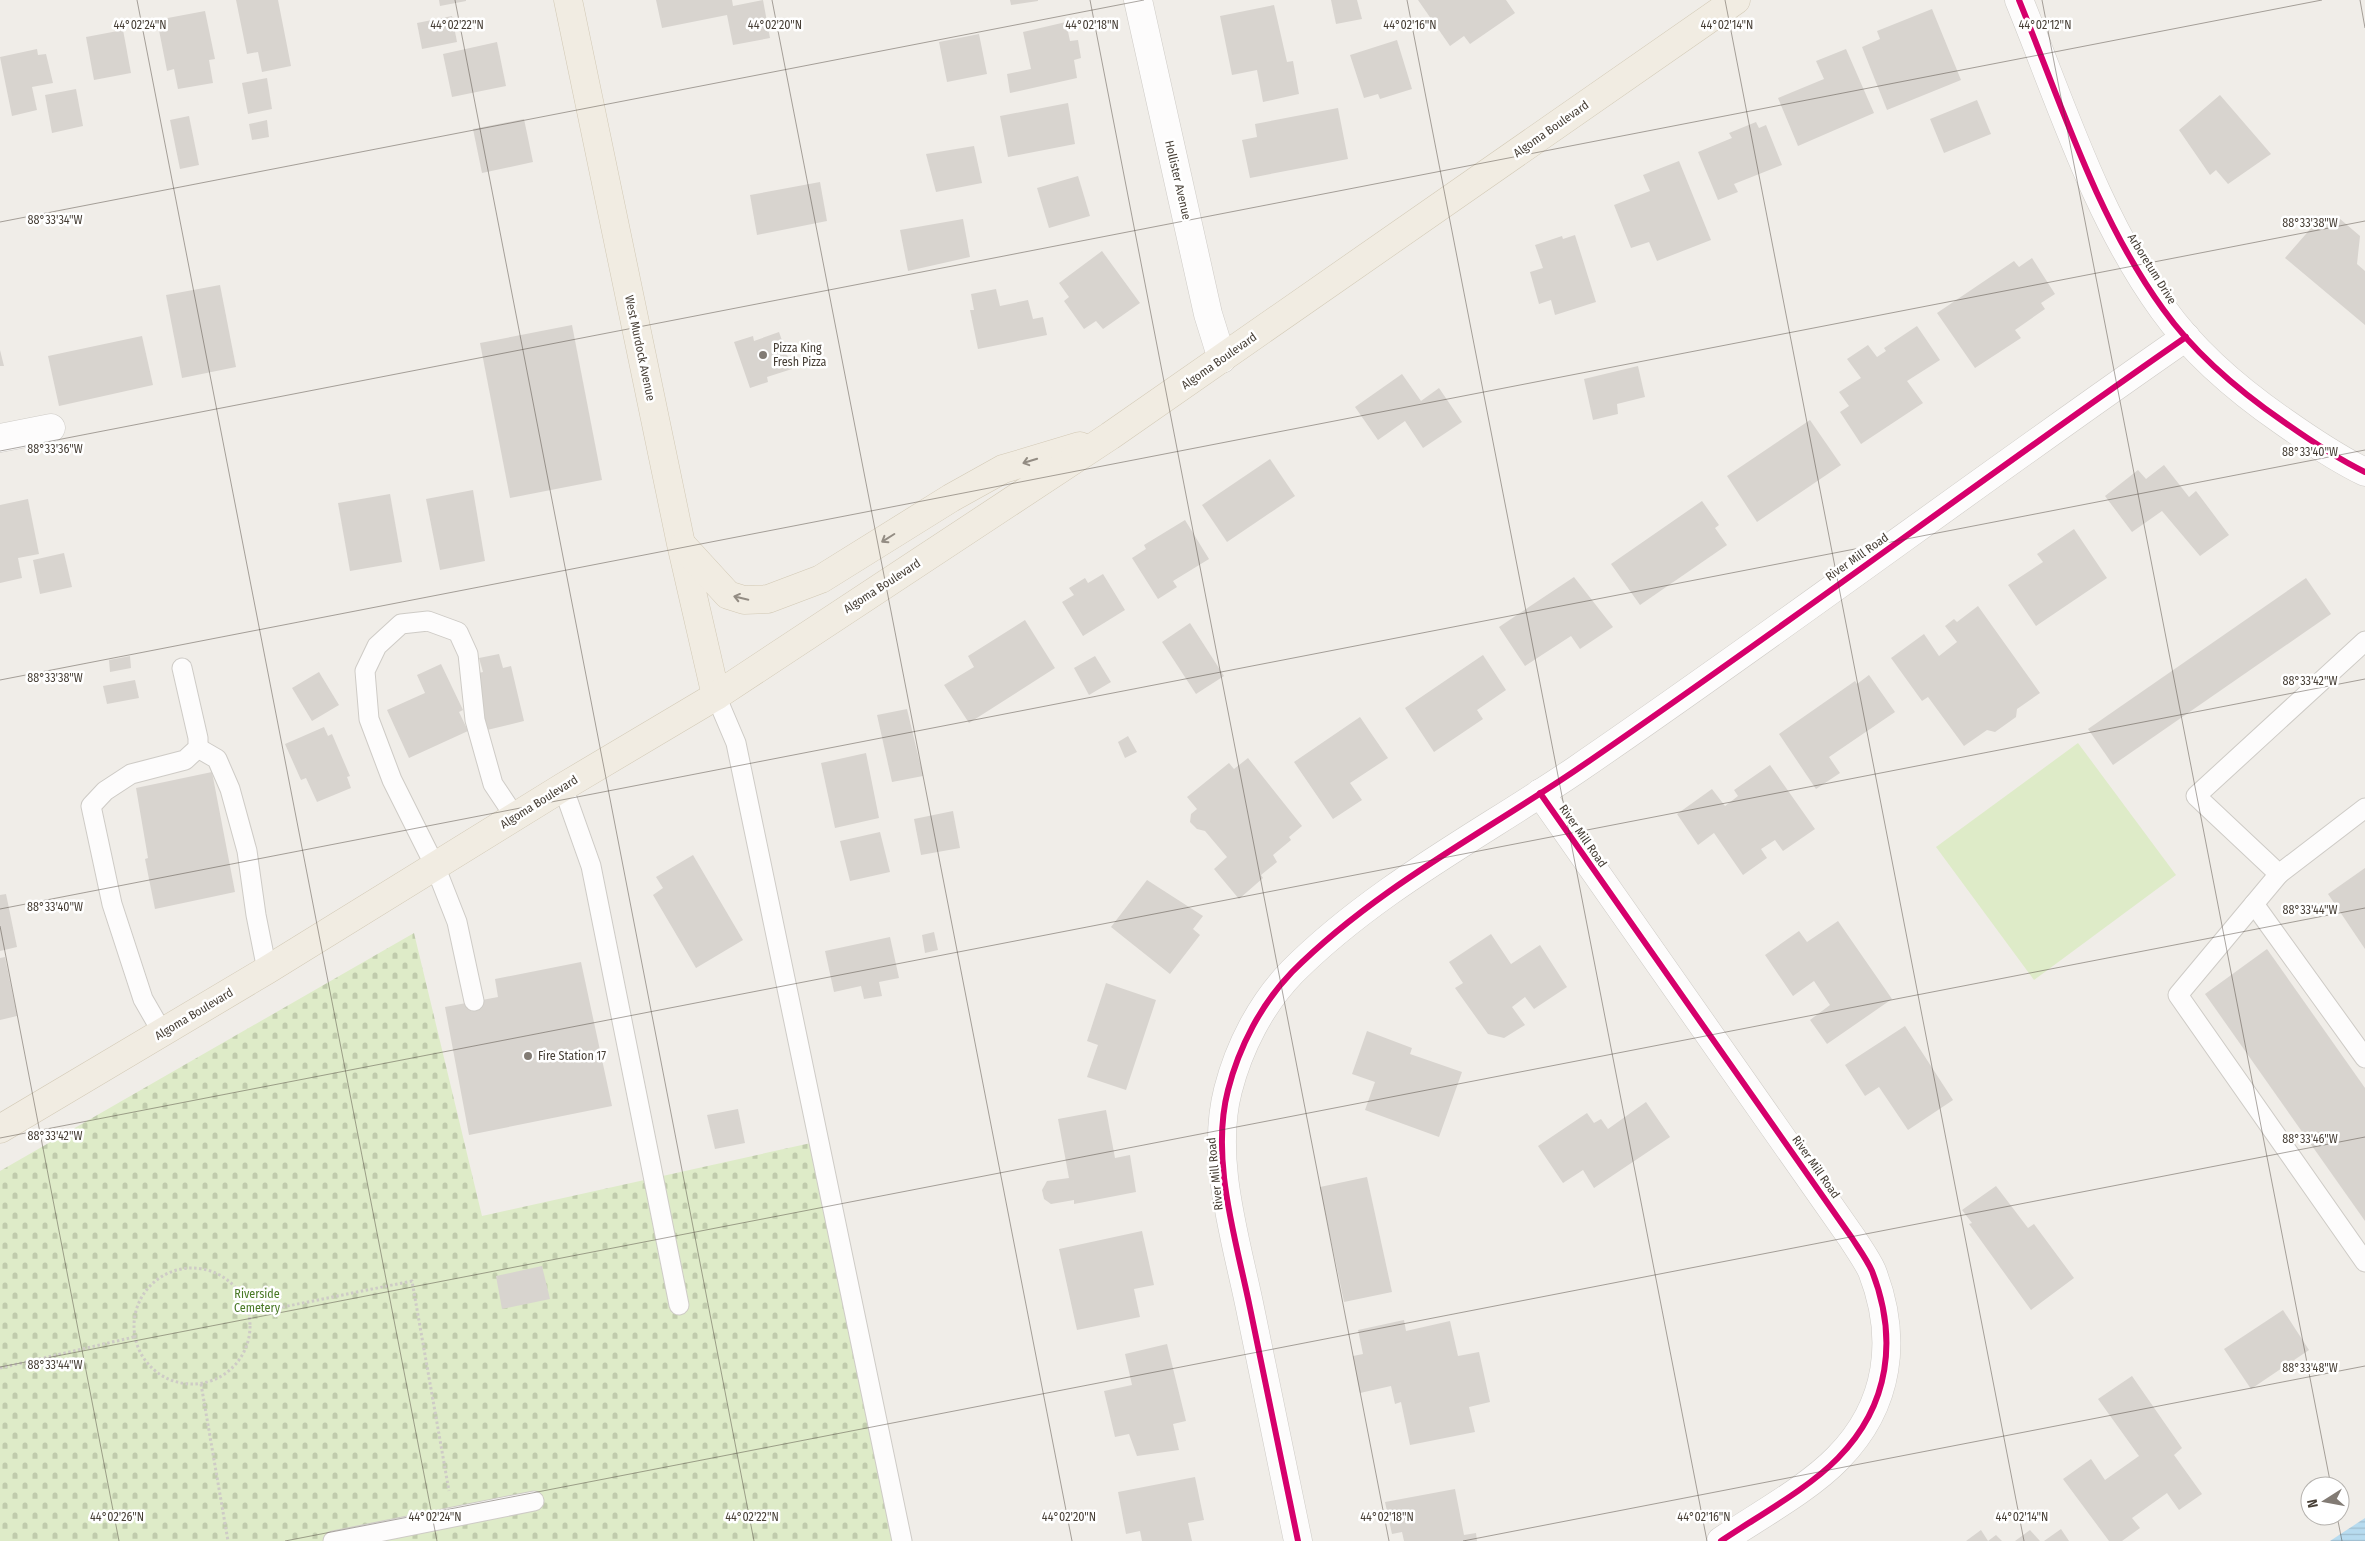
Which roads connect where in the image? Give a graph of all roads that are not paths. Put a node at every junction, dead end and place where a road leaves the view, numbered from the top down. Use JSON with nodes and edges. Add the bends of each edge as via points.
{"nodes":[{"id":1,"x":568,"y":0,"type":"edge"},
{"id":2,"x":1138,"y":0,"type":"edge"},
{"id":3,"x":1736,"y":0,"type":"edge"},
{"id":4,"x":2019,"y":0,"type":"edge"},
{"id":5,"x":2186,"y":337,"type":"junction"},
{"id":6,"x":1222,"y":359,"type":"junction"},
{"id":7,"x":51,"y":428,"type":"dead end"},
{"id":8,"x":1110,"y":436,"type":"junction"},
{"id":9,"x":0,"y":438,"type":"edge"},
{"id":10,"x":2365,"y":472,"type":"edge"},
{"id":11,"x":681,"y":544,"type":"junction"},
{"id":12,"x":2365,"y":640,"type":"edge"},
{"id":13,"x":182,"y":668,"type":"dead end"},
{"id":14,"x":716,"y":696,"type":"junction"},
{"id":15,"x":198,"y":748,"type":"junction"},
{"id":16,"x":564,"y":787,"type":"junction"},
{"id":17,"x":1540,"y":793,"type":"junction"},
{"id":18,"x":2365,"y":808,"type":"edge"},
{"id":19,"x":515,"y":817,"type":"junction"},
{"id":20,"x":435,"y":866,"type":"junction"},
{"id":21,"x":2279,"y":874,"type":"junction"},
{"id":22,"x":2254,"y":904,"type":"junction"},
{"id":23,"x":267,"y":970,"type":"junction"},
{"id":24,"x":474,"y":1001,"type":"dead end"},
{"id":25,"x":162,"y":1032,"type":"junction"},
{"id":26,"x":2365,"y":1058,"type":"edge"},
{"id":27,"x":0,"y":1129,"type":"edge"},
{"id":28,"x":2365,"y":1262,"type":"edge"},
{"id":29,"x":678,"y":1305,"type":"dead end"},
{"id":30,"x":534,"y":1501,"type":"dead end"},
{"id":31,"x":333,"y":1541,"type":"edge"},
{"id":32,"x":902,"y":1541,"type":"edge"},
{"id":33,"x":1298,"y":1541,"type":"edge"},
{"id":34,"x":1721,"y":1541,"type":"edge"}],
"edges":[{"from":1,"to":11,"type":"main road","name":"West Murdock Avenue"},
{"from":2,"to":6,"type":"street","name":"Hollister Avenue","via":[[1208,314]]},
{"from":3,"to":6,"type":"main road","name":"Algoma Boulevard"},
{"from":4,"to":5,"type":"street","name":"Arboretum Drive","via":[[2119,239],[2163,310]]},
{"from":5,"to":10,"type":"street","name":"Arboretum Drive","via":[[2231,383],[2336,458]]},
{"from":5,"to":17,"type":"street","name":"River Mill Road"},
{"from":6,"to":8,"type":"main road","name":"Algoma Boulevard"},
{"from":7,"to":9,"type":"street"},
{"from":8,"to":11,"type":"main road","one_way":true,"via":[[1003,469],[821,579],[768,599],[744,600],[728,595]]},
{"from":8,"to":14,"type":"main road","name":"Algoma Boulevard"},
{"from":11,"to":14,"type":"main road","name":"West Murdock Avenue"},
{"from":12,"to":21,"type":"lane","via":[[2196,796]]},
{"from":13,"to":15,"type":"lane"},
{"from":14,"to":16,"type":"main road","name":"Algoma Boulevard"},
{"from":14,"to":32,"type":"lane","via":[[736,743]]},
{"from":15,"to":23,"type":"lane","via":[[218,759],[230,789],[247,852]]},
{"from":15,"to":25,"type":"lane","via":[[185,760],[131,774],[105,791],[91,806],[112,904],[143,999]]},
{"from":16,"to":19,"type":"main road","name":"Algoma Boulevard"},
{"from":16,"to":29,"type":"lane","via":[[591,866]]},
{"from":17,"to":33,"type":"street","name":"River Mill Road","via":[[1367,906],[1323,942],[1288,976],[1267,1004],[1237,1060],[1226,1098],[1220,1138],[1228,1204]]},
{"from":17,"to":34,"type":"street","name":"River Mill Road","via":[[1852,1238],[1871,1270],[1881,1298],[1887,1329],[1887,1356],[1873,1407],[1858,1434],[1815,1478]]},
{"from":18,"to":21,"type":"lane"},
{"from":19,"to":20,"type":"main road","name":"Algoma Boulevard"},
{"from":19,"to":20,"type":"lane","via":[[493,784],[474,720],[468,654],[458,632],[428,621],[402,624],[377,646],[366,670],[369,719],[392,780]]},
{"from":20,"to":23,"type":"main road","name":"Algoma Boulevard"},
{"from":20,"to":24,"type":"lane","via":[[457,922]]},
{"from":21,"to":22,"type":"lane"},
{"from":22,"to":26,"type":"lane"},
{"from":22,"to":28,"type":"lane","via":[[2178,995]]},
{"from":23,"to":25,"type":"main road","name":"Algoma Boulevard"},
{"from":25,"to":27,"type":"main road","name":"Algoma Boulevard"},
{"from":30,"to":31,"type":"lane"}]}
